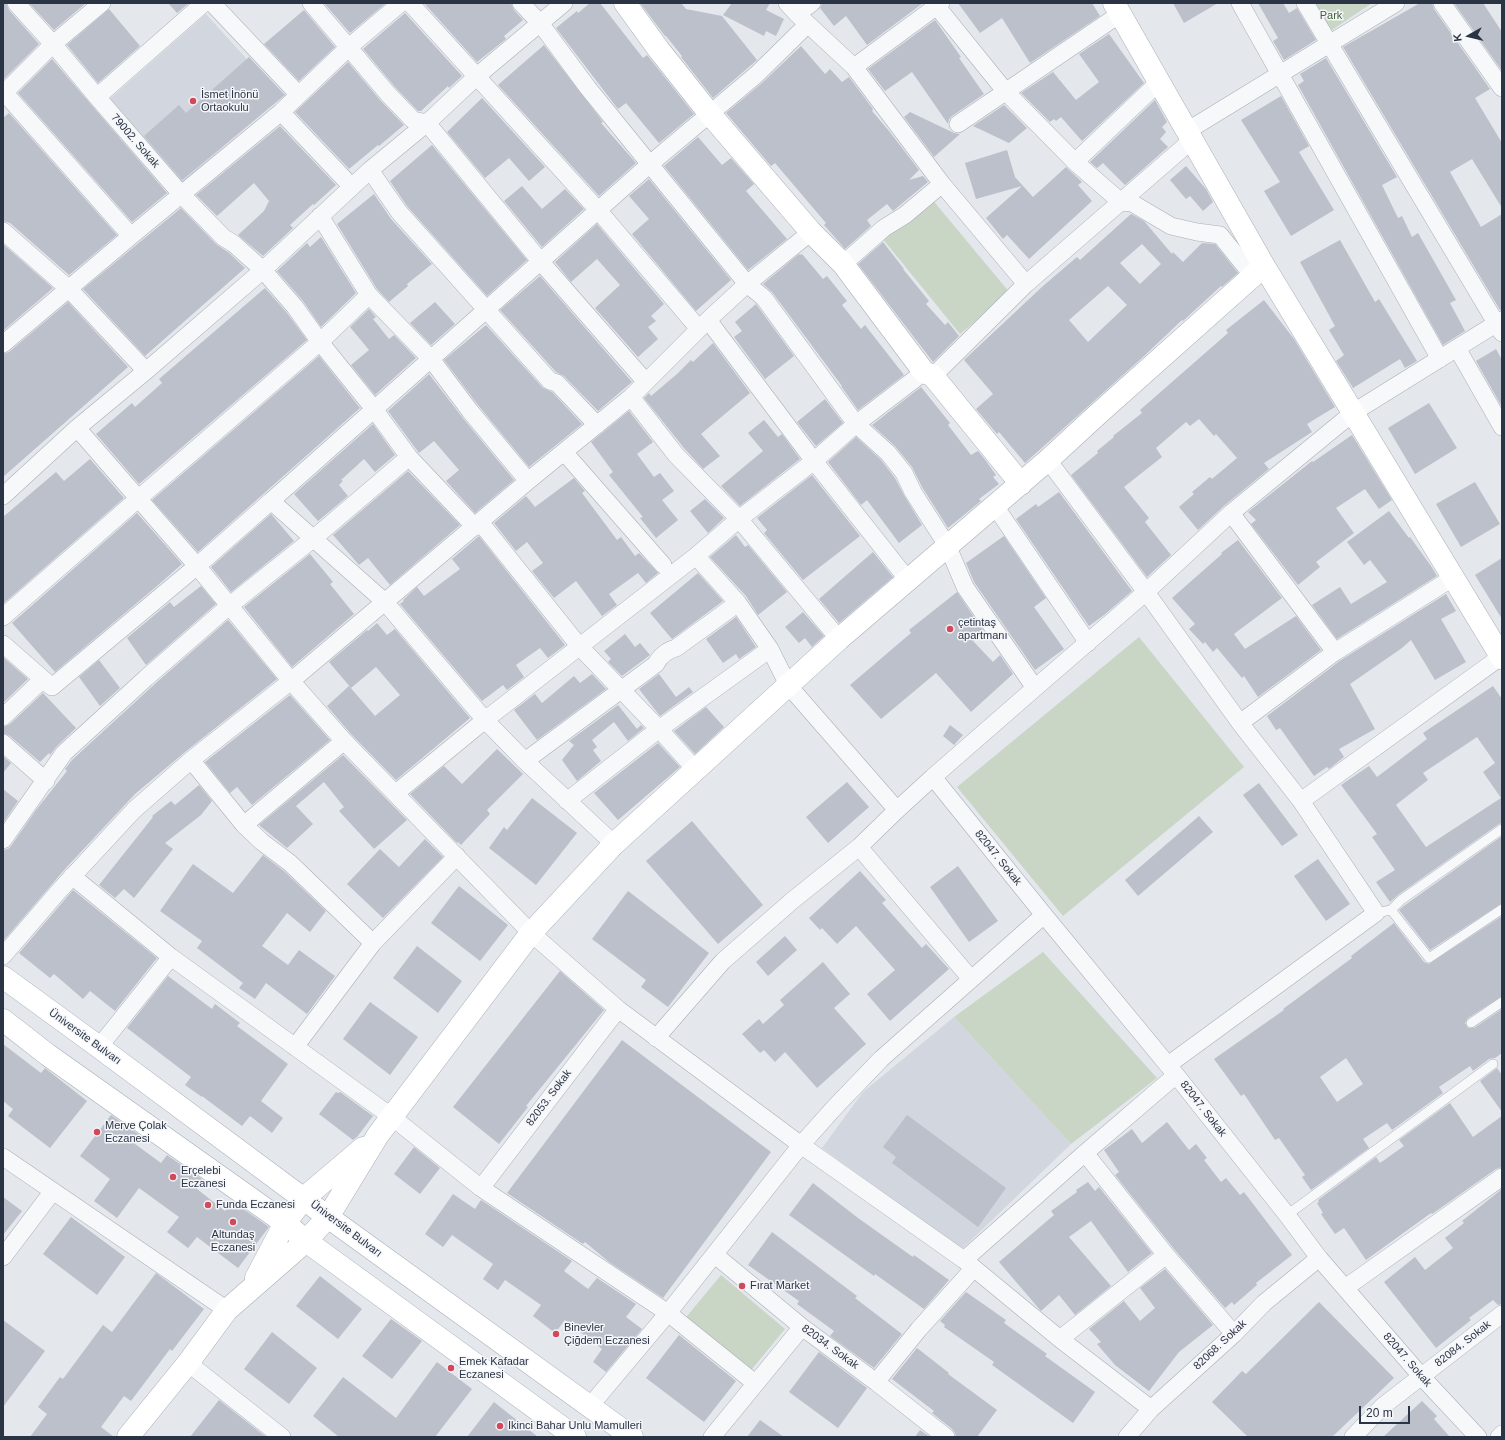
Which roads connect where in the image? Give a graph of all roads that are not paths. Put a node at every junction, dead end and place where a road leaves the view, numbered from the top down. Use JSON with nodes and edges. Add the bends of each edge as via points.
{"nodes":[{"id":1,"x":16,"y":3,"type":"edge"},
{"id":2,"x":102,"y":3,"type":"edge"},
{"id":3,"x":204,"y":3,"type":"edge"},
{"id":4,"x":212,"y":3,"type":"edge"},
{"id":5,"x":311,"y":3,"type":"edge"},
{"id":6,"x":401,"y":3,"type":"edge"},
{"id":7,"x":410,"y":3,"type":"edge"},
{"id":8,"x":521,"y":3,"type":"edge"},
{"id":9,"x":564,"y":3,"type":"edge"},
{"id":10,"x":625,"y":3,"type":"edge"},
{"id":11,"x":812,"y":3,"type":"edge"},
{"id":12,"x":1240,"y":3,"type":"edge"},
{"id":13,"x":1305,"y":3,"type":"edge"},
{"id":14,"x":1396,"y":3,"type":"edge"},
{"id":15,"x":1442,"y":3,"type":"edge"},
{"id":16,"x":937,"y":4,"type":"edge"},
{"id":17,"x":1117,"y":9,"type":"edge"},
{"id":18,"x":798,"y":14,"type":"edge"},
{"id":19,"x":540,"y":23,"type":"junction"},
{"id":20,"x":53,"y":44,"type":"junction"},
{"id":21,"x":1330,"y":44,"type":"junction"},
{"id":22,"x":349,"y":47,"type":"junction"},
{"id":23,"x":854,"y":67,"type":"junction"},
{"id":24,"x":1281,"y":73,"type":"junction"},
{"id":25,"x":477,"y":76,"type":"junction"},
{"id":26,"x":1159,"y":82,"type":"junction"},
{"id":27,"x":1502,"y":88,"type":"edge"},
{"id":28,"x":1006,"y":92,"type":"junction"},
{"id":29,"x":4,"y":93,"type":"edge"},
{"id":30,"x":299,"y":95,"type":"junction"},
{"id":31,"x":97,"y":97,"type":"junction"},
{"id":32,"x":280,"y":112,"type":"junction"},
{"id":33,"x":709,"y":114,"type":"junction"},
{"id":34,"x":427,"y":123,"type":"junction"},
{"id":35,"x":958,"y":124,"type":"dead end"},
{"id":36,"x":1190,"y":136,"type":"junction"},
{"id":37,"x":1075,"y":162,"type":"junction"},
{"id":38,"x":650,"y":164,"type":"junction"},
{"id":39,"x":370,"y":170,"type":"junction"},
{"id":40,"x":942,"y":184,"type":"junction"},
{"id":41,"x":352,"y":187,"type":"junction"},
{"id":42,"x":181,"y":194,"type":"junction"},
{"id":43,"x":1121,"y":202,"type":"junction"},
{"id":44,"x":598,"y":210,"type":"junction"},
{"id":45,"x":320,"y":216,"type":"junction"},
{"id":46,"x":3,"y":231,"type":"edge"},
{"id":47,"x":811,"y":232,"type":"junction"},
{"id":48,"x":131,"y":236,"type":"junction"},
{"id":49,"x":541,"y":262,"type":"junction"},
{"id":50,"x":843,"y":264,"type":"junction"},
{"id":51,"x":263,"y":270,"type":"junction"},
{"id":52,"x":1258,"y":271,"type":"junction"},
{"id":53,"x":747,"y":284,"type":"junction"},
{"id":54,"x":1026,"y":284,"type":"junction"},
{"id":55,"x":69,"y":289,"type":"junction"},
{"id":56,"x":369,"y":295,"type":"junction"},
{"id":57,"x":486,"y":310,"type":"junction"},
{"id":58,"x":704,"y":324,"type":"junction"},
{"id":59,"x":1500,"y":326,"type":"edge"},
{"id":60,"x":320,"y":342,"type":"junction"},
{"id":61,"x":3,"y":344,"type":"edge"},
{"id":62,"x":1457,"y":348,"type":"junction"},
{"id":63,"x":431,"y":359,"type":"junction"},
{"id":64,"x":1440,"y":359,"type":"junction"},
{"id":65,"x":146,"y":371,"type":"junction"},
{"id":66,"x":929,"y":374,"type":"junction"},
{"id":67,"x":645,"y":381,"type":"junction"},
{"id":68,"x":631,"y":396,"type":"junction"},
{"id":69,"x":374,"y":409,"type":"junction"},
{"id":70,"x":1354,"y":412,"type":"junction"},
{"id":71,"x":856,"y":424,"type":"junction"},
{"id":72,"x":597,"y":425,"type":"junction"},
{"id":73,"x":1502,"y":427,"type":"edge"},
{"id":74,"x":76,"y":428,"type":"junction"},
{"id":75,"x":564,"y":452,"type":"junction"},
{"id":76,"x":409,"y":457,"type":"junction"},
{"id":77,"x":1048,"y":460,"type":"junction"},
{"id":78,"x":814,"y":461,"type":"junction"},
{"id":79,"x":528,"y":481,"type":"junction"},
{"id":80,"x":1021,"y":484,"type":"junction"},
{"id":81,"x":3,"y":496,"type":"edge"},
{"id":82,"x":139,"y":498,"type":"junction"},
{"id":83,"x":271,"y":501,"type":"junction"},
{"id":84,"x":995,"y":506,"type":"junction"},
{"id":85,"x":1231,"y":513,"type":"junction"},
{"id":86,"x":738,"y":519,"type":"junction"},
{"id":87,"x":478,"y":524,"type":"junction"},
{"id":88,"x":314,"y":538,"type":"junction"},
{"id":89,"x":948,"y":547,"type":"junction"},
{"id":90,"x":696,"y":556,"type":"junction"},
{"id":91,"x":663,"y":565,"type":"dead end"},
{"id":92,"x":197,"y":566,"type":"junction"},
{"id":93,"x":1454,"y":577,"type":"junction"},
{"id":94,"x":908,"y":580,"type":"junction"},
{"id":95,"x":1146,"y":592,"type":"junction"},
{"id":96,"x":385,"y":602,"type":"junction"},
{"id":97,"x":738,"y":603,"type":"junction"},
{"id":98,"x":229,"y":606,"type":"junction"},
{"id":99,"x":3,"y":617,"type":"edge"},
{"id":100,"x":839,"y":639,"type":"junction"},
{"id":101,"x":1088,"y":643,"type":"junction"},
{"id":102,"x":3,"y":644,"type":"edge"},
{"id":103,"x":580,"y":647,"type":"junction"},
{"id":104,"x":770,"y":649,"type":"junction"},
{"id":105,"x":1335,"y":652,"type":"junction"},
{"id":106,"x":1502,"y":657,"type":"edge"},
{"id":107,"x":43,"y":680,"type":"junction"},
{"id":108,"x":291,"y":681,"type":"junction"},
{"id":109,"x":788,"y":685,"type":"junction"},
{"id":110,"x":621,"y":688,"type":"junction"},
{"id":111,"x":1035,"y":688,"type":"junction"},
{"id":112,"x":3,"y":717,"type":"edge"},
{"id":113,"x":485,"y":720,"type":"junction"},
{"id":114,"x":1240,"y":723,"type":"junction"},
{"id":115,"x":659,"y":729,"type":"junction"},
{"id":116,"x":344,"y":741,"type":"junction"},
{"id":117,"x":3,"y":743,"type":"edge"},
{"id":118,"x":191,"y":760,"type":"junction"},
{"id":119,"x":525,"y":761,"type":"junction"},
{"id":120,"x":695,"y":769,"type":"junction"},
{"id":121,"x":933,"y":777,"type":"junction"},
{"id":122,"x":46,"y":781,"type":"junction"},
{"id":123,"x":396,"y":793,"type":"junction"},
{"id":124,"x":567,"y":801,"type":"junction"},
{"id":125,"x":1301,"y":801,"type":"junction"},
{"id":126,"x":897,"y":810,"type":"junction"},
{"id":127,"x":244,"y":825,"type":"junction"},
{"id":128,"x":1502,"y":829,"type":"edge"},
{"id":129,"x":3,"y":840,"type":"edge"},
{"id":130,"x":614,"y":844,"type":"junction"},
{"id":131,"x":859,"y":847,"type":"junction"},
{"id":132,"x":457,"y":856,"type":"junction"},
{"id":133,"x":72,"y":876,"type":"junction"},
{"id":134,"x":1502,"y":909,"type":"edge"},
{"id":135,"x":1383,"y":911,"type":"junction"},
{"id":136,"x":1044,"y":915,"type":"junction"},
{"id":137,"x":531,"y":933,"type":"junction"},
{"id":138,"x":373,"y":944,"type":"junction"},
{"id":139,"x":3,"y":956,"type":"edge"},
{"id":140,"x":171,"y":957,"type":"junction"},
{"id":141,"x":3,"y":977,"type":"edge"},
{"id":142,"x":971,"y":979,"type":"junction"},
{"id":143,"x":1502,"y":1002,"type":"edge"},
{"id":144,"x":618,"y":1009,"type":"junction"},
{"id":145,"x":3,"y":1020,"type":"edge"},
{"id":146,"x":1471,"y":1023,"type":"dead end"},
{"id":147,"x":656,"y":1038,"type":"junction"},
{"id":148,"x":99,"y":1046,"type":"junction"},
{"id":149,"x":295,"y":1047,"type":"junction"},
{"id":150,"x":1493,"y":1064,"type":"dead end"},
{"id":151,"x":1172,"y":1070,"type":"junction"},
{"id":152,"x":392,"y":1117,"type":"junction"},
{"id":153,"x":378,"y":1135,"type":"junction"},
{"id":154,"x":801,"y":1145,"type":"junction"},
{"id":155,"x":1085,"y":1152,"type":"junction"},
{"id":156,"x":3,"y":1156,"type":"edge"},
{"id":157,"x":1502,"y":1177,"type":"edge"},
{"id":158,"x":481,"y":1188,"type":"junction"},
{"id":159,"x":53,"y":1191,"type":"junction"},
{"id":160,"x":304,"y":1198,"type":"junction"},
{"id":161,"x":1287,"y":1215,"type":"junction"},
{"id":162,"x":328,"y":1217,"type":"junction"},
{"id":163,"x":285,"y":1223,"type":"junction"},
{"id":164,"x":306,"y":1241,"type":"junction"},
{"id":165,"x":715,"y":1255,"type":"junction"},
{"id":166,"x":1166,"y":1255,"type":"junction"},
{"id":167,"x":3,"y":1257,"type":"edge"},
{"id":168,"x":1319,"y":1258,"type":"junction"},
{"id":169,"x":969,"y":1264,"type":"junction"},
{"id":170,"x":1344,"y":1288,"type":"junction"},
{"id":171,"x":250,"y":1290,"type":"junction"},
{"id":172,"x":227,"y":1310,"type":"junction"},
{"id":173,"x":668,"y":1313,"type":"junction"},
{"id":174,"x":1502,"y":1314,"type":"edge"},
{"id":175,"x":802,"y":1327,"type":"junction"},
{"id":176,"x":1234,"y":1334,"type":"junction"},
{"id":177,"x":1060,"y":1339,"type":"junction"},
{"id":178,"x":188,"y":1363,"type":"junction"},
{"id":179,"x":1421,"y":1376,"type":"junction"},
{"id":180,"x":876,"y":1382,"type":"junction"},
{"id":181,"x":755,"y":1383,"type":"junction"},
{"id":182,"x":590,"y":1406,"type":"junction"},
{"id":183,"x":1151,"y":1409,"type":"junction"},
{"id":184,"x":626,"y":1433,"type":"edge"},
{"id":185,"x":1502,"y":1434,"type":"edge"},
{"id":186,"x":128,"y":1437,"type":"edge"},
{"id":187,"x":282,"y":1437,"type":"edge"},
{"id":188,"x":575,"y":1437,"type":"edge"},
{"id":189,"x":712,"y":1437,"type":"edge"},
{"id":190,"x":946,"y":1437,"type":"edge"},
{"id":191,"x":1126,"y":1437,"type":"edge"},
{"id":192,"x":1352,"y":1437,"type":"edge"},
{"id":193,"x":1478,"y":1437,"type":"edge"},
{"id":194,"x":1499,"y":1437,"type":"edge"}],
"edges":[{"from":1,"to":20,"type":"street","name":"79002. Sokak"},
{"from":2,"to":20,"type":"street"},
{"from":3,"to":31,"type":"street"},
{"from":4,"to":30,"type":"street"},
{"from":5,"to":22,"type":"street"},
{"from":6,"to":22,"type":"street"},
{"from":7,"to":25,"type":"street"},
{"from":8,"to":19,"type":"street"},
{"from":9,"to":19,"type":"street"},
{"from":10,"to":33,"type":"street"},
{"from":11,"to":18,"type":"street"},
{"from":12,"to":24,"type":"street"},
{"from":13,"to":21,"type":"street"},
{"from":14,"to":21,"type":"street"},
{"from":15,"to":27,"type":"street"},
{"from":16,"to":23,"type":"street"},
{"from":16,"to":28,"type":"street"},
{"from":17,"to":26,"type":"street"},
{"from":17,"to":28,"type":"street"},
{"from":18,"to":23,"type":"street"},
{"from":18,"to":33,"type":"street","via":[[756,75]]},
{"from":19,"to":25,"type":"street"},
{"from":19,"to":38,"type":"street","via":[[588,88]]},
{"from":20,"to":29,"type":"street"},
{"from":20,"to":31,"type":"street","name":"79002. Sokak"},
{"from":21,"to":24,"type":"street"},
{"from":21,"to":59,"type":"street"},
{"from":22,"to":30,"type":"street"},
{"from":22,"to":34,"type":"street","via":[[413,120]]},
{"from":23,"to":40,"type":"street"},
{"from":24,"to":36,"type":"street"},
{"from":24,"to":64,"type":"street"},
{"from":25,"to":34,"type":"street"},
{"from":25,"to":44,"type":"street"},
{"from":26,"to":36,"type":"street"},
{"from":26,"to":37,"type":"street"},
{"from":28,"to":35,"type":"street"},
{"from":28,"to":37,"type":"street"},
{"from":29,"to":48,"type":"street"},
{"from":30,"to":32,"type":"street"},
{"from":31,"to":42,"type":"street","name":"79002. Sokak"},
{"from":32,"to":41,"type":"street"},
{"from":32,"to":42,"type":"street"},
{"from":33,"to":38,"type":"street"},
{"from":33,"to":47,"type":"street"},
{"from":34,"to":39,"type":"street"},
{"from":34,"to":49,"type":"street"},
{"from":36,"to":43,"type":"street"},
{"from":36,"to":52,"type":"street"},
{"from":37,"to":43,"type":"street"},
{"from":38,"to":44,"type":"street"},
{"from":38,"to":53,"type":"street"},
{"from":39,"to":41,"type":"street"},
{"from":39,"to":57,"type":"street","via":[[399,212]]},
{"from":40,"to":50,"type":"street","via":[[905,216],[884,228]]},
{"from":40,"to":54,"type":"street"},
{"from":41,"to":45,"type":"street"},
{"from":42,"to":48,"type":"street"},
{"from":42,"to":51,"type":"street","name":"79002. Sokak","via":[[223,237]]},
{"from":43,"to":52,"type":"street","via":[[1132,203],[1171,226],[1220,235]]},
{"from":43,"to":54,"type":"street"},
{"from":44,"to":49,"type":"street"},
{"from":44,"to":58,"type":"street"},
{"from":45,"to":51,"type":"street"},
{"from":45,"to":56,"type":"street"},
{"from":46,"to":55,"type":"street"},
{"from":47,"to":50,"type":"street"},
{"from":47,"to":53,"type":"street"},
{"from":48,"to":55,"type":"street"},
{"from":49,"to":57,"type":"street"},
{"from":49,"to":67,"type":"street"},
{"from":50,"to":66,"type":"street"},
{"from":51,"to":60,"type":"street","name":"79002. Sokak","via":[[295,307]]},
{"from":51,"to":65,"type":"street"},
{"from":52,"to":70,"type":"street"},
{"from":52,"to":77,"type":"street"},
{"from":53,"to":58,"type":"street"},
{"from":53,"to":71,"type":"street","via":[[764,298]]},
{"from":54,"to":66,"type":"street"},
{"from":55,"to":61,"type":"street"},
{"from":55,"to":65,"type":"street"},
{"from":56,"to":60,"type":"street"},
{"from":56,"to":63,"type":"street"},
{"from":57,"to":63,"type":"street"},
{"from":57,"to":72,"type":"street","via":[[550,381],[557,383]]},
{"from":58,"to":67,"type":"street"},
{"from":58,"to":78,"type":"street"},
{"from":59,"to":62,"type":"street"},
{"from":60,"to":69,"type":"street","name":"79002. Sokak"},
{"from":60,"to":82,"type":"street"},
{"from":62,"to":64,"type":"street"},
{"from":62,"to":73,"type":"street"},
{"from":63,"to":69,"type":"street"},
{"from":63,"to":79,"type":"street"},
{"from":64,"to":70,"type":"street"},
{"from":65,"to":74,"type":"street"},
{"from":66,"to":71,"type":"street"},
{"from":66,"to":80,"type":"street"},
{"from":67,"to":68,"type":"street"},
{"from":68,"to":72,"type":"street"},
{"from":68,"to":86,"type":"street","via":[[676,455]]},
{"from":69,"to":76,"type":"street","name":"79002. Sokak"},
{"from":69,"to":83,"type":"street"},
{"from":70,"to":85,"type":"street"},
{"from":70,"to":93,"type":"street"},
{"from":71,"to":78,"type":"street"},
{"from":71,"to":89,"type":"street","via":[[888,453],[904,474]]},
{"from":72,"to":75,"type":"street"},
{"from":74,"to":81,"type":"street"},
{"from":74,"to":82,"type":"street"},
{"from":75,"to":79,"type":"street"},
{"from":75,"to":91,"type":"street"},
{"from":76,"to":87,"type":"street","name":"79002. Sokak"},
{"from":76,"to":88,"type":"street"},
{"from":77,"to":80,"type":"street"},
{"from":77,"to":95,"type":"street"},
{"from":78,"to":86,"type":"street"},
{"from":78,"to":94,"type":"street"},
{"from":79,"to":87,"type":"street"},
{"from":80,"to":84,"type":"street"},
{"from":82,"to":92,"type":"street"},
{"from":82,"to":99,"type":"street"},
{"from":83,"to":88,"type":"street"},
{"from":83,"to":92,"type":"street"},
{"from":84,"to":89,"type":"street"},
{"from":84,"to":101,"type":"street"},
{"from":85,"to":95,"type":"street"},
{"from":85,"to":105,"type":"street"},
{"from":86,"to":90,"type":"street"},
{"from":86,"to":100,"type":"street"},
{"from":87,"to":96,"type":"street"},
{"from":87,"to":103,"type":"street","name":"79002. Sokak"},
{"from":88,"to":96,"type":"street"},
{"from":88,"to":98,"type":"street"},
{"from":89,"to":94,"type":"street"},
{"from":89,"to":111,"type":"street","via":[[965,587]]},
{"from":90,"to":97,"type":"street"},
{"from":90,"to":103,"type":"street"},
{"from":92,"to":98,"type":"street"},
{"from":92,"to":107,"type":"street","via":[[52,687]]},
{"from":93,"to":105,"type":"street"},
{"from":93,"to":106,"type":"street"},
{"from":94,"to":100,"type":"street"},
{"from":95,"to":101,"type":"street"},
{"from":95,"to":114,"type":"street"},
{"from":96,"to":108,"type":"street"},
{"from":96,"to":113,"type":"street"},
{"from":97,"to":104,"type":"street"},
{"from":97,"to":110,"type":"street"},
{"from":98,"to":108,"type":"street"},
{"from":98,"to":122,"type":"street","via":[[64,753]]},
{"from":100,"to":109,"type":"street"},
{"from":101,"to":111,"type":"street"},
{"from":102,"to":107,"type":"street"},
{"from":103,"to":110,"type":"street","name":"79002. Sokak"},
{"from":103,"to":113,"type":"street"},
{"from":104,"to":109,"type":"street"},
{"from":104,"to":115,"type":"street"},
{"from":105,"to":114,"type":"street"},
{"from":106,"to":125,"type":"street"},
{"from":107,"to":112,"type":"street"},
{"from":108,"to":116,"type":"street"},
{"from":108,"to":118,"type":"street"},
{"from":109,"to":120,"type":"street"},
{"from":109,"to":126,"type":"street"},
{"from":110,"to":115,"type":"street","name":"79002. Sokak"},
{"from":110,"to":119,"type":"street"},
{"from":111,"to":121,"type":"street"},
{"from":113,"to":119,"type":"street"},
{"from":113,"to":123,"type":"street"},
{"from":114,"to":125,"type":"street"},
{"from":115,"to":120,"type":"street","name":"79002. Sokak"},
{"from":115,"to":124,"type":"street"},
{"from":116,"to":123,"type":"street"},
{"from":116,"to":127,"type":"street"},
{"from":117,"to":122,"type":"street"},
{"from":118,"to":127,"type":"street"},
{"from":118,"to":133,"type":"street","via":[[134,810]]},
{"from":119,"to":124,"type":"street"},
{"from":120,"to":130,"type":"street"},
{"from":121,"to":126,"type":"street"},
{"from":121,"to":136,"type":"street","name":"82047. Sokak"},
{"from":122,"to":129,"type":"street"},
{"from":123,"to":132,"type":"street"},
{"from":124,"to":130,"type":"street"},
{"from":125,"to":135,"type":"street"},
{"from":126,"to":131,"type":"street"},
{"from":127,"to":138,"type":"street","via":[[290,863]]},
{"from":128,"to":135,"type":"lane"},
{"from":130,"to":137,"type":"street"},
{"from":131,"to":142,"type":"street"},
{"from":131,"to":147,"type":"street","via":[[723,961]]},
{"from":132,"to":137,"type":"street"},
{"from":132,"to":138,"type":"street"},
{"from":133,"to":139,"type":"street"},
{"from":133,"to":140,"type":"street"},
{"from":134,"to":135,"type":"lane","via":[[1429,958]]},
{"from":135,"to":151,"type":"street"},
{"from":136,"to":142,"type":"street"},
{"from":136,"to":151,"type":"street","name":"82047. Sokak"},
{"from":137,"to":144,"type":"street"},
{"from":137,"to":152,"type":"street"},
{"from":138,"to":149,"type":"street"},
{"from":140,"to":148,"type":"street"},
{"from":140,"to":149,"type":"street"},
{"from":141,"to":148,"type":"street","name":"Üniversite Bulvarı"},
{"from":142,"to":154,"type":"street","via":[[880,1059]]},
{"from":143,"to":146,"type":"lane"},
{"from":144,"to":147,"type":"street"},
{"from":144,"to":158,"type":"street","name":"82053. Sokak"},
{"from":145,"to":163,"type":"street"},
{"from":147,"to":154,"type":"street"},
{"from":148,"to":160,"type":"street","name":"Üniversite Bulvarı"},
{"from":149,"to":152,"type":"street"},
{"from":150,"to":161,"type":"lane"},
{"from":151,"to":155,"type":"street","via":[[1126,1119]]},
{"from":151,"to":161,"type":"street","name":"82047. Sokak"},
{"from":152,"to":153,"type":"street"},
{"from":152,"to":158,"type":"street"},
{"from":153,"to":160,"type":"street"},
{"from":153,"to":162,"type":"street"},
{"from":154,"to":165,"type":"street"},
{"from":154,"to":169,"type":"street"},
{"from":155,"to":166,"type":"street"},
{"from":155,"to":169,"type":"street"},
{"from":156,"to":159,"type":"street"},
{"from":157,"to":170,"type":"street"},
{"from":158,"to":173,"type":"street"},
{"from":159,"to":167,"type":"street"},
{"from":159,"to":172,"type":"street"},
{"from":160,"to":162,"type":"street","name":"Üniversite Bulvarı"},
{"from":160,"to":163,"type":"street"},
{"from":161,"to":168,"type":"street","name":"82047. Sokak"},
{"from":162,"to":164,"type":"street"},
{"from":162,"to":182,"type":"street","name":"Üniversite Bulvarı"},
{"from":163,"to":164,"type":"street"},
{"from":163,"to":171,"type":"street"},
{"from":164,"to":171,"type":"street"},
{"from":164,"to":188,"type":"street"},
{"from":165,"to":173,"type":"street"},
{"from":165,"to":175,"type":"street","name":"82034. Sokak"},
{"from":166,"to":176,"type":"street"},
{"from":166,"to":177,"type":"street"},
{"from":168,"to":170,"type":"street","name":"82047. Sokak"},
{"from":168,"to":176,"type":"street","name":"82068. Sokak","via":[[1264,1302]]},
{"from":169,"to":177,"type":"street"},
{"from":169,"to":180,"type":"street"},
{"from":170,"to":179,"type":"street","name":"82047. Sokak"},
{"from":171,"to":172,"type":"street"},
{"from":172,"to":178,"type":"street"},
{"from":173,"to":181,"type":"street"},
{"from":173,"to":182,"type":"street"},
{"from":174,"to":179,"type":"street","name":"82084. Sokak"},
{"from":175,"to":180,"type":"street","name":"82034. Sokak"},
{"from":175,"to":181,"type":"street"},
{"from":176,"to":183,"type":"street","name":"82068. Sokak"},
{"from":177,"to":183,"type":"street"},
{"from":178,"to":186,"type":"street"},
{"from":178,"to":187,"type":"street"},
{"from":179,"to":192,"type":"street","name":"82084. Sokak","via":[[1383,1406]]},
{"from":179,"to":193,"type":"street","name":"82047. Sokak"},
{"from":180,"to":190,"type":"street","name":"82034. Sokak"},
{"from":181,"to":189,"type":"street"},
{"from":182,"to":184,"type":"street","name":"Üniversite Bulvarı"},
{"from":183,"to":191,"type":"street","name":"82068. Sokak"},
{"from":185,"to":194,"type":"street"}]}
